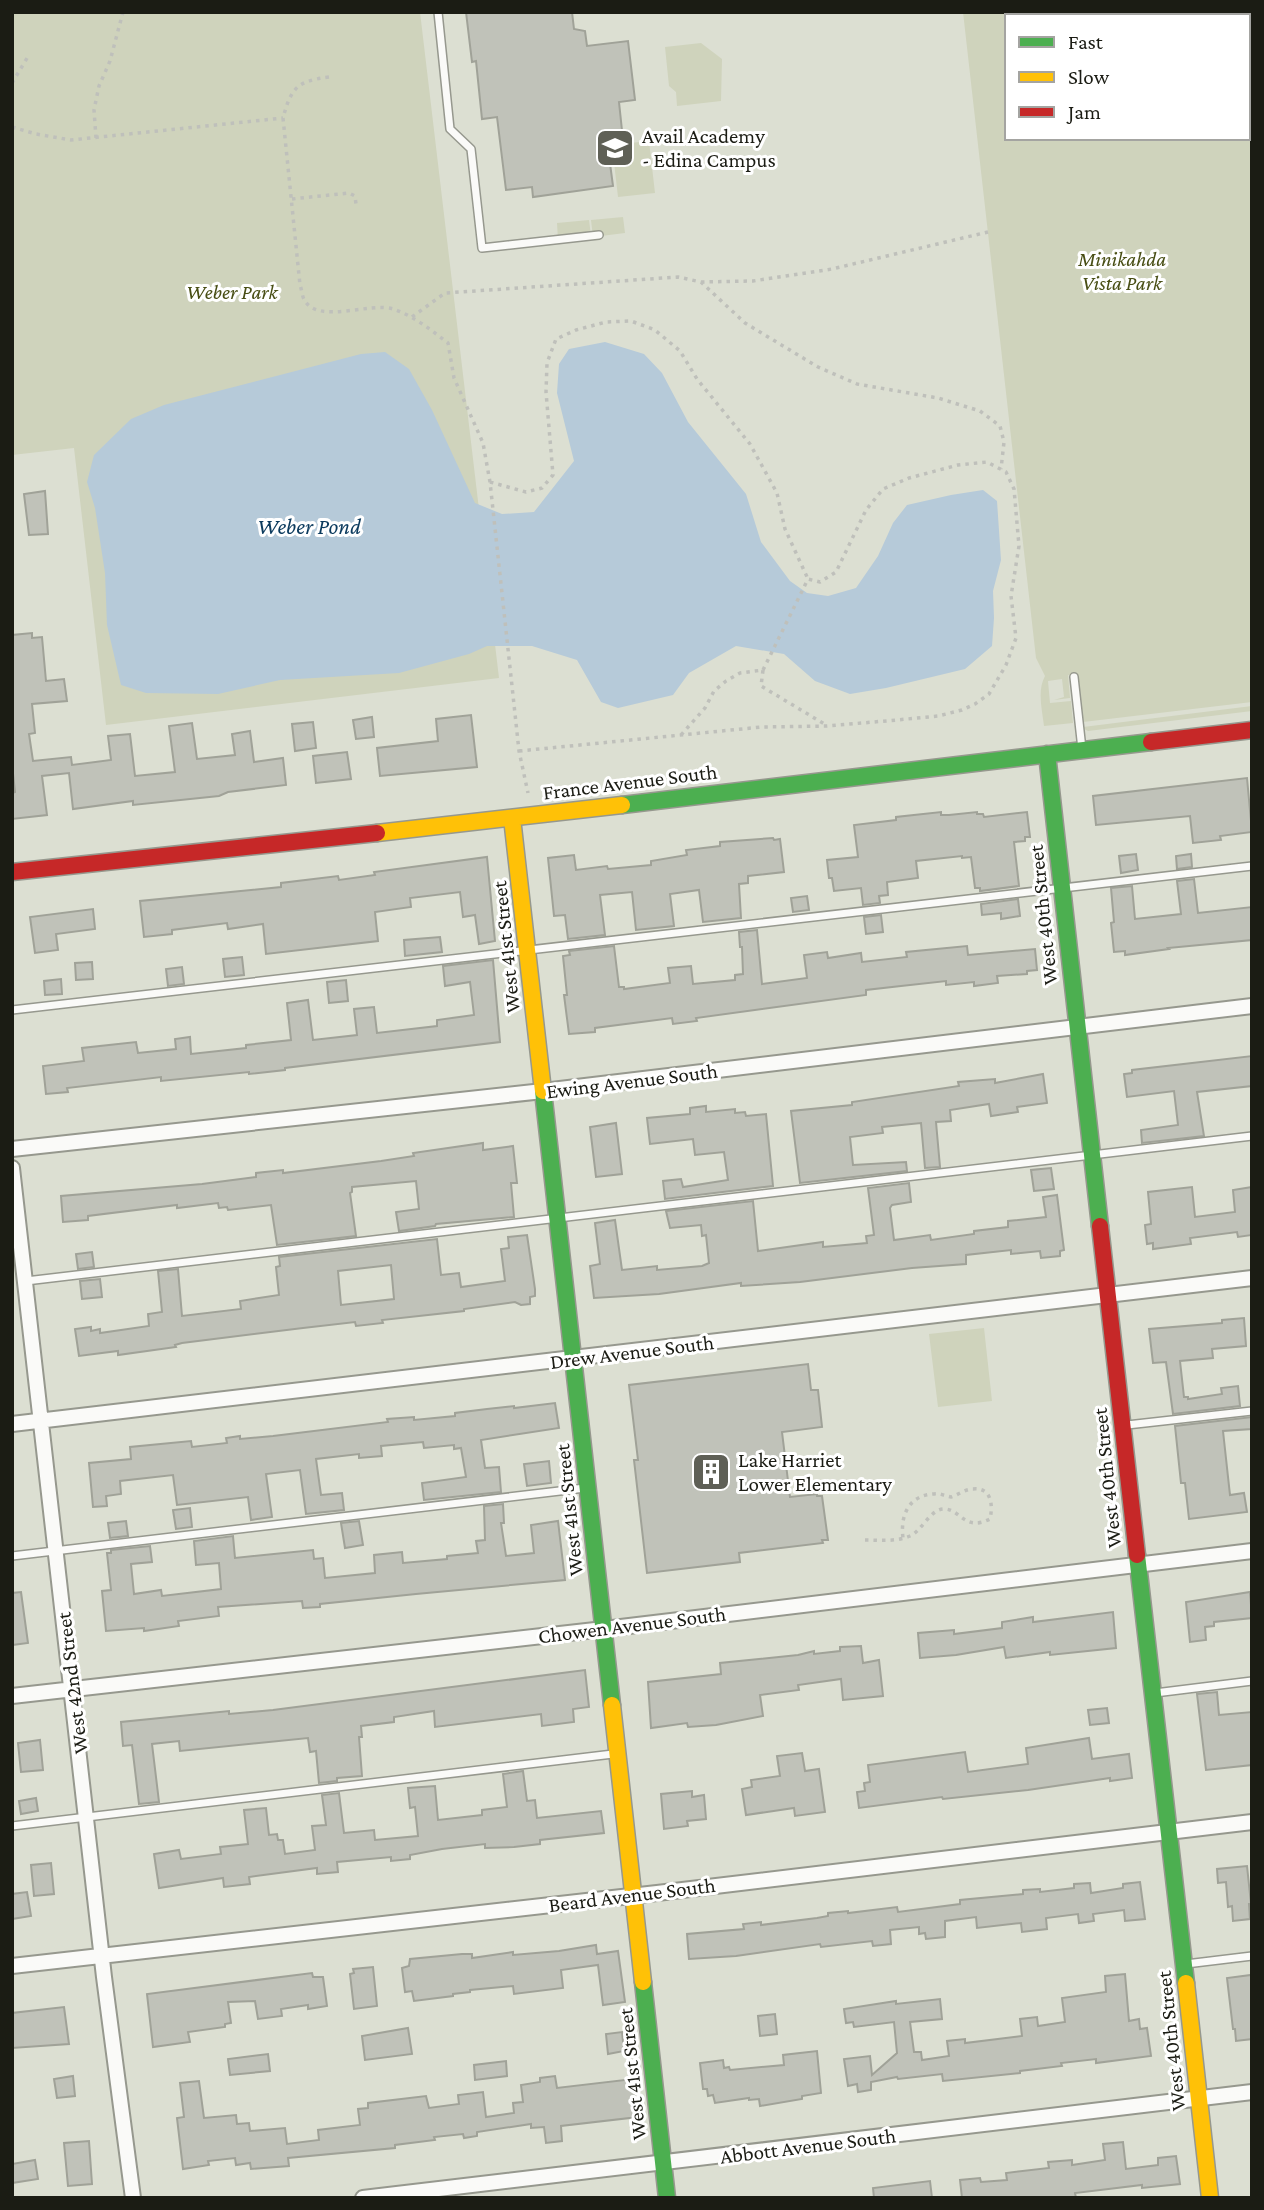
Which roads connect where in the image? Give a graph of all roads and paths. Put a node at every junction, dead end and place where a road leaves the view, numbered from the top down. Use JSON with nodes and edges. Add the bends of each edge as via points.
{"nodes":[{"id":1,"x":123,"y":12,"type":"edge"},
{"id":2,"x":438,"y":12,"type":"edge"},
{"id":3,"x":29,"y":55,"type":"dead end"},
{"id":4,"x":329,"y":77,"type":"dead end"},
{"id":5,"x":12,"y":83,"type":"edge"},
{"id":6,"x":283,"y":118,"type":"junction"},
{"id":7,"x":12,"y":127,"type":"edge"},
{"id":8,"x":96,"y":138,"type":"junction"},
{"id":9,"x":292,"y":200,"type":"junction"},
{"id":10,"x":356,"y":204,"type":"dead end"},
{"id":11,"x":988,"y":232,"type":"dead end"},
{"id":12,"x":599,"y":235,"type":"dead end"},
{"id":13,"x":701,"y":282,"type":"junction"},
{"id":14,"x":412,"y":317,"type":"junction"},
{"id":15,"x":1001,"y":469,"type":"junction"},
{"id":16,"x":490,"y":482,"type":"junction"},
{"id":17,"x":808,"y":579,"type":"junction"},
{"id":18,"x":763,"y":670,"type":"junction"},
{"id":19,"x":1073,"y":677,"type":"dead end"},
{"id":20,"x":827,"y":726,"type":"junction"},
{"id":21,"x":1252,"y":730,"type":"edge"},
{"id":22,"x":681,"y":735,"type":"junction"},
{"id":23,"x":1082,"y":750,"type":"junction"},
{"id":24,"x":519,"y":751,"type":"junction"},
{"id":25,"x":1047,"y":754,"type":"junction"},
{"id":26,"x":528,"y":793,"type":"dead end"},
{"id":27,"x":512,"y":818,"type":"junction"},
{"id":28,"x":1252,"y":866,"type":"edge"},
{"id":29,"x":12,"y":872,"type":"edge"},
{"id":30,"x":1061,"y":887,"type":"junction"},
{"id":31,"x":527,"y":950,"type":"junction"},
{"id":32,"x":1252,"y":1006,"type":"edge"},
{"id":33,"x":12,"y":1010,"type":"edge"},
{"id":34,"x":1077,"y":1027,"type":"junction"},
{"id":35,"x":543,"y":1091,"type":"junction"},
{"id":36,"x":1252,"y":1136,"type":"edge"},
{"id":37,"x":12,"y":1149,"type":"edge"},
{"id":38,"x":1092,"y":1155,"type":"junction"},
{"id":39,"x":12,"y":1168,"type":"edge"},
{"id":40,"x":558,"y":1218,"type":"junction"},
{"id":41,"x":1252,"y":1278,"type":"edge"},
{"id":42,"x":26,"y":1281,"type":"junction"},
{"id":43,"x":1108,"y":1296,"type":"junction"},
{"id":44,"x":573,"y":1359,"type":"junction"},
{"id":45,"x":1252,"y":1410,"type":"edge"},
{"id":46,"x":41,"y":1421,"type":"junction"},
{"id":47,"x":12,"y":1424,"type":"edge"},
{"id":48,"x":1122,"y":1426,"type":"junction"},
{"id":49,"x":588,"y":1488,"type":"junction"},
{"id":50,"x":903,"y":1538,"type":"junction"},
{"id":51,"x":865,"y":1540,"type":"dead end"},
{"id":52,"x":56,"y":1551,"type":"junction"},
{"id":53,"x":1252,"y":1551,"type":"edge"},
{"id":54,"x":12,"y":1556,"type":"edge"},
{"id":55,"x":1138,"y":1566,"type":"junction"},
{"id":56,"x":604,"y":1629,"type":"junction"},
{"id":57,"x":1252,"y":1681,"type":"edge"},
{"id":58,"x":73,"y":1689,"type":"junction"},
{"id":59,"x":1152,"y":1693,"type":"junction"},
{"id":60,"x":12,"y":1696,"type":"edge"},
{"id":61,"x":618,"y":1753,"type":"junction"},
{"id":62,"x":88,"y":1817,"type":"junction"},
{"id":63,"x":1252,"y":1822,"type":"edge"},
{"id":64,"x":12,"y":1826,"type":"edge"},
{"id":65,"x":1168,"y":1832,"type":"junction"},
{"id":66,"x":634,"y":1896,"type":"junction"},
{"id":67,"x":102,"y":1955,"type":"junction"},
{"id":68,"x":1252,"y":1956,"type":"edge"},
{"id":69,"x":1183,"y":1965,"type":"junction"},
{"id":70,"x":12,"y":1966,"type":"edge"},
{"id":71,"x":1252,"y":2092,"type":"edge"},
{"id":72,"x":1199,"y":2100,"type":"junction"},
{"id":73,"x":664,"y":2163,"type":"junction"},
{"id":74,"x":134,"y":2198,"type":"edge"},
{"id":75,"x":363,"y":2198,"type":"edge"},
{"id":76,"x":667,"y":2198,"type":"edge"},
{"id":77,"x":1210,"y":2198,"type":"edge"}],
"edges":[{"from":1,"to":8,"type":"path","via":[[99,86],[94,110]]},
{"from":2,"to":12,"type":"lane","via":[[450,129],[471,149],[482,248]]},
{"from":3,"to":5,"type":"path"},
{"from":4,"to":6,"type":"path","via":[[304,82],[289,96]]},
{"from":6,"to":8,"type":"path"},
{"from":6,"to":9,"type":"path"},
{"from":7,"to":8,"type":"path","via":[[71,140]]},
{"from":9,"to":10,"type":"path","via":[[349,193]]},
{"from":9,"to":14,"type":"path","via":[[304,301],[327,312],[376,307]]},
{"from":11,"to":13,"type":"path","via":[[832,269],[753,281]]},
{"from":13,"to":14,"type":"path","via":[[678,277],[445,293]]},
{"from":13,"to":15,"type":"path","via":[[745,323],[818,367],[857,384],[980,411],[1000,426],[1004,442]]},
{"from":14,"to":16,"type":"path","via":[[448,343],[454,378],[483,443]]},
{"from":15,"to":17,"type":"path","via":[[987,462],[940,468],[883,489],[866,510],[836,572],[820,582]]},
{"from":15,"to":20,"type":"path","via":[[1014,489],[1019,545],[1011,596],[1016,638],[989,694],[962,710],[938,716]]},
{"from":16,"to":17,"type":"path","via":[[526,492],[542,488],[553,475],[546,382],[556,339],[606,322],[631,321],[655,330],[680,351],[750,444],[777,493],[785,529]]},
{"from":16,"to":24,"type":"path"},
{"from":17,"to":18,"type":"path"},
{"from":18,"to":20,"type":"path","via":[[761,686]]},
{"from":18,"to":22,"type":"path","via":[[740,673],[726,681]]},
{"from":19,"to":23,"type":"lane"},
{"from":20,"to":22,"type":"path"},
{"from":21,"to":23,"type":"street","name":"France Avenue South"},
{"from":22,"to":24,"type":"path"},
{"from":23,"to":25,"type":"street","name":"France Avenue South"},
{"from":24,"to":26,"type":"path"},
{"from":25,"to":27,"type":"street","name":"France Avenue South"},
{"from":25,"to":30,"type":"street","name":"West 40th Street"},
{"from":27,"to":29,"type":"street","name":"France Avenue South"},
{"from":27,"to":31,"type":"street","name":"West 41st Street"},
{"from":28,"to":30,"type":"lane"},
{"from":30,"to":31,"type":"lane"},
{"from":30,"to":34,"type":"street","name":"West 40th Street"},
{"from":31,"to":33,"type":"lane"},
{"from":31,"to":35,"type":"street","name":"West 41st Street"},
{"from":32,"to":34,"type":"street","name":"Ewing Avenue South"},
{"from":34,"to":35,"type":"street","name":"Ewing Avenue South"},
{"from":34,"to":38,"type":"street","name":"West 40th Street"},
{"from":35,"to":37,"type":"street","name":"Ewing Avenue South"},
{"from":35,"to":40,"type":"street","name":"West 41st Street"},
{"from":36,"to":38,"type":"lane"},
{"from":38,"to":40,"type":"lane"},
{"from":38,"to":43,"type":"street","name":"West 40th Street"},
{"from":39,"to":42,"type":"street","name":"West 42nd Street"},
{"from":40,"to":42,"type":"lane"},
{"from":40,"to":44,"type":"street","name":"West 41st Street"},
{"from":41,"to":43,"type":"street","name":"Drew Avenue South"},
{"from":42,"to":46,"type":"street","name":"West 42nd Street"},
{"from":43,"to":44,"type":"street","name":"Drew Avenue South"},
{"from":43,"to":48,"type":"street","name":"West 40th Street"},
{"from":44,"to":46,"type":"street","name":"Drew Avenue South"},
{"from":44,"to":49,"type":"street","name":"West 41st Street"},
{"from":45,"to":48,"type":"lane"},
{"from":46,"to":47,"type":"street","name":"Drew Avenue South"},
{"from":46,"to":52,"type":"street","name":"West 42nd Street"},
{"from":48,"to":55,"type":"street","name":"West 40th Street"},
{"from":49,"to":52,"type":"lane"},
{"from":49,"to":56,"type":"street","name":"West 41st Street"},
{"from":50,"to":50,"type":"path","via":[[942,1509],[981,1523],[990,1519],[991,1500],[980,1489],[971,1488],[951,1497],[939,1493],[916,1498],[905,1514]]},
{"from":50,"to":51,"type":"path"},
{"from":52,"to":54,"type":"lane"},
{"from":52,"to":58,"type":"street","name":"West 42nd Street"},
{"from":53,"to":55,"type":"street","name":"Chowen Avenue South"},
{"from":55,"to":56,"type":"street","name":"Chowen Avenue South"},
{"from":55,"to":59,"type":"street","name":"West 40th Street"},
{"from":56,"to":58,"type":"street","name":"Chowen Avenue South"},
{"from":56,"to":61,"type":"street","name":"West 41st Street"},
{"from":57,"to":59,"type":"lane"},
{"from":58,"to":60,"type":"street","name":"Chowen Avenue South"},
{"from":58,"to":62,"type":"street","name":"West 42nd Street"},
{"from":59,"to":65,"type":"street","name":"West 40th Street"},
{"from":61,"to":62,"type":"lane"},
{"from":61,"to":66,"type":"street","name":"West 41st Street"},
{"from":62,"to":64,"type":"lane"},
{"from":62,"to":67,"type":"street","name":"West 42nd Street"},
{"from":63,"to":65,"type":"street","name":"Beard Avenue South"},
{"from":65,"to":66,"type":"street","name":"Beard Avenue South"},
{"from":65,"to":69,"type":"street","name":"West 40th Street"},
{"from":66,"to":67,"type":"street","name":"Beard Avenue South"},
{"from":66,"to":73,"type":"street","name":"West 41st Street"},
{"from":67,"to":70,"type":"street","name":"Beard Avenue South"},
{"from":67,"to":74,"type":"street","name":"West 42nd Street"},
{"from":68,"to":69,"type":"lane"},
{"from":69,"to":72,"type":"street","name":"West 40th Street"},
{"from":71,"to":72,"type":"street","name":"Abbott Avenue South"},
{"from":72,"to":73,"type":"street","name":"Abbott Avenue South"},
{"from":72,"to":77,"type":"street","name":"West 40th Street"},
{"from":73,"to":75,"type":"street","name":"Abbott Avenue South"},
{"from":73,"to":76,"type":"street","name":"West 41st Street"}]}
